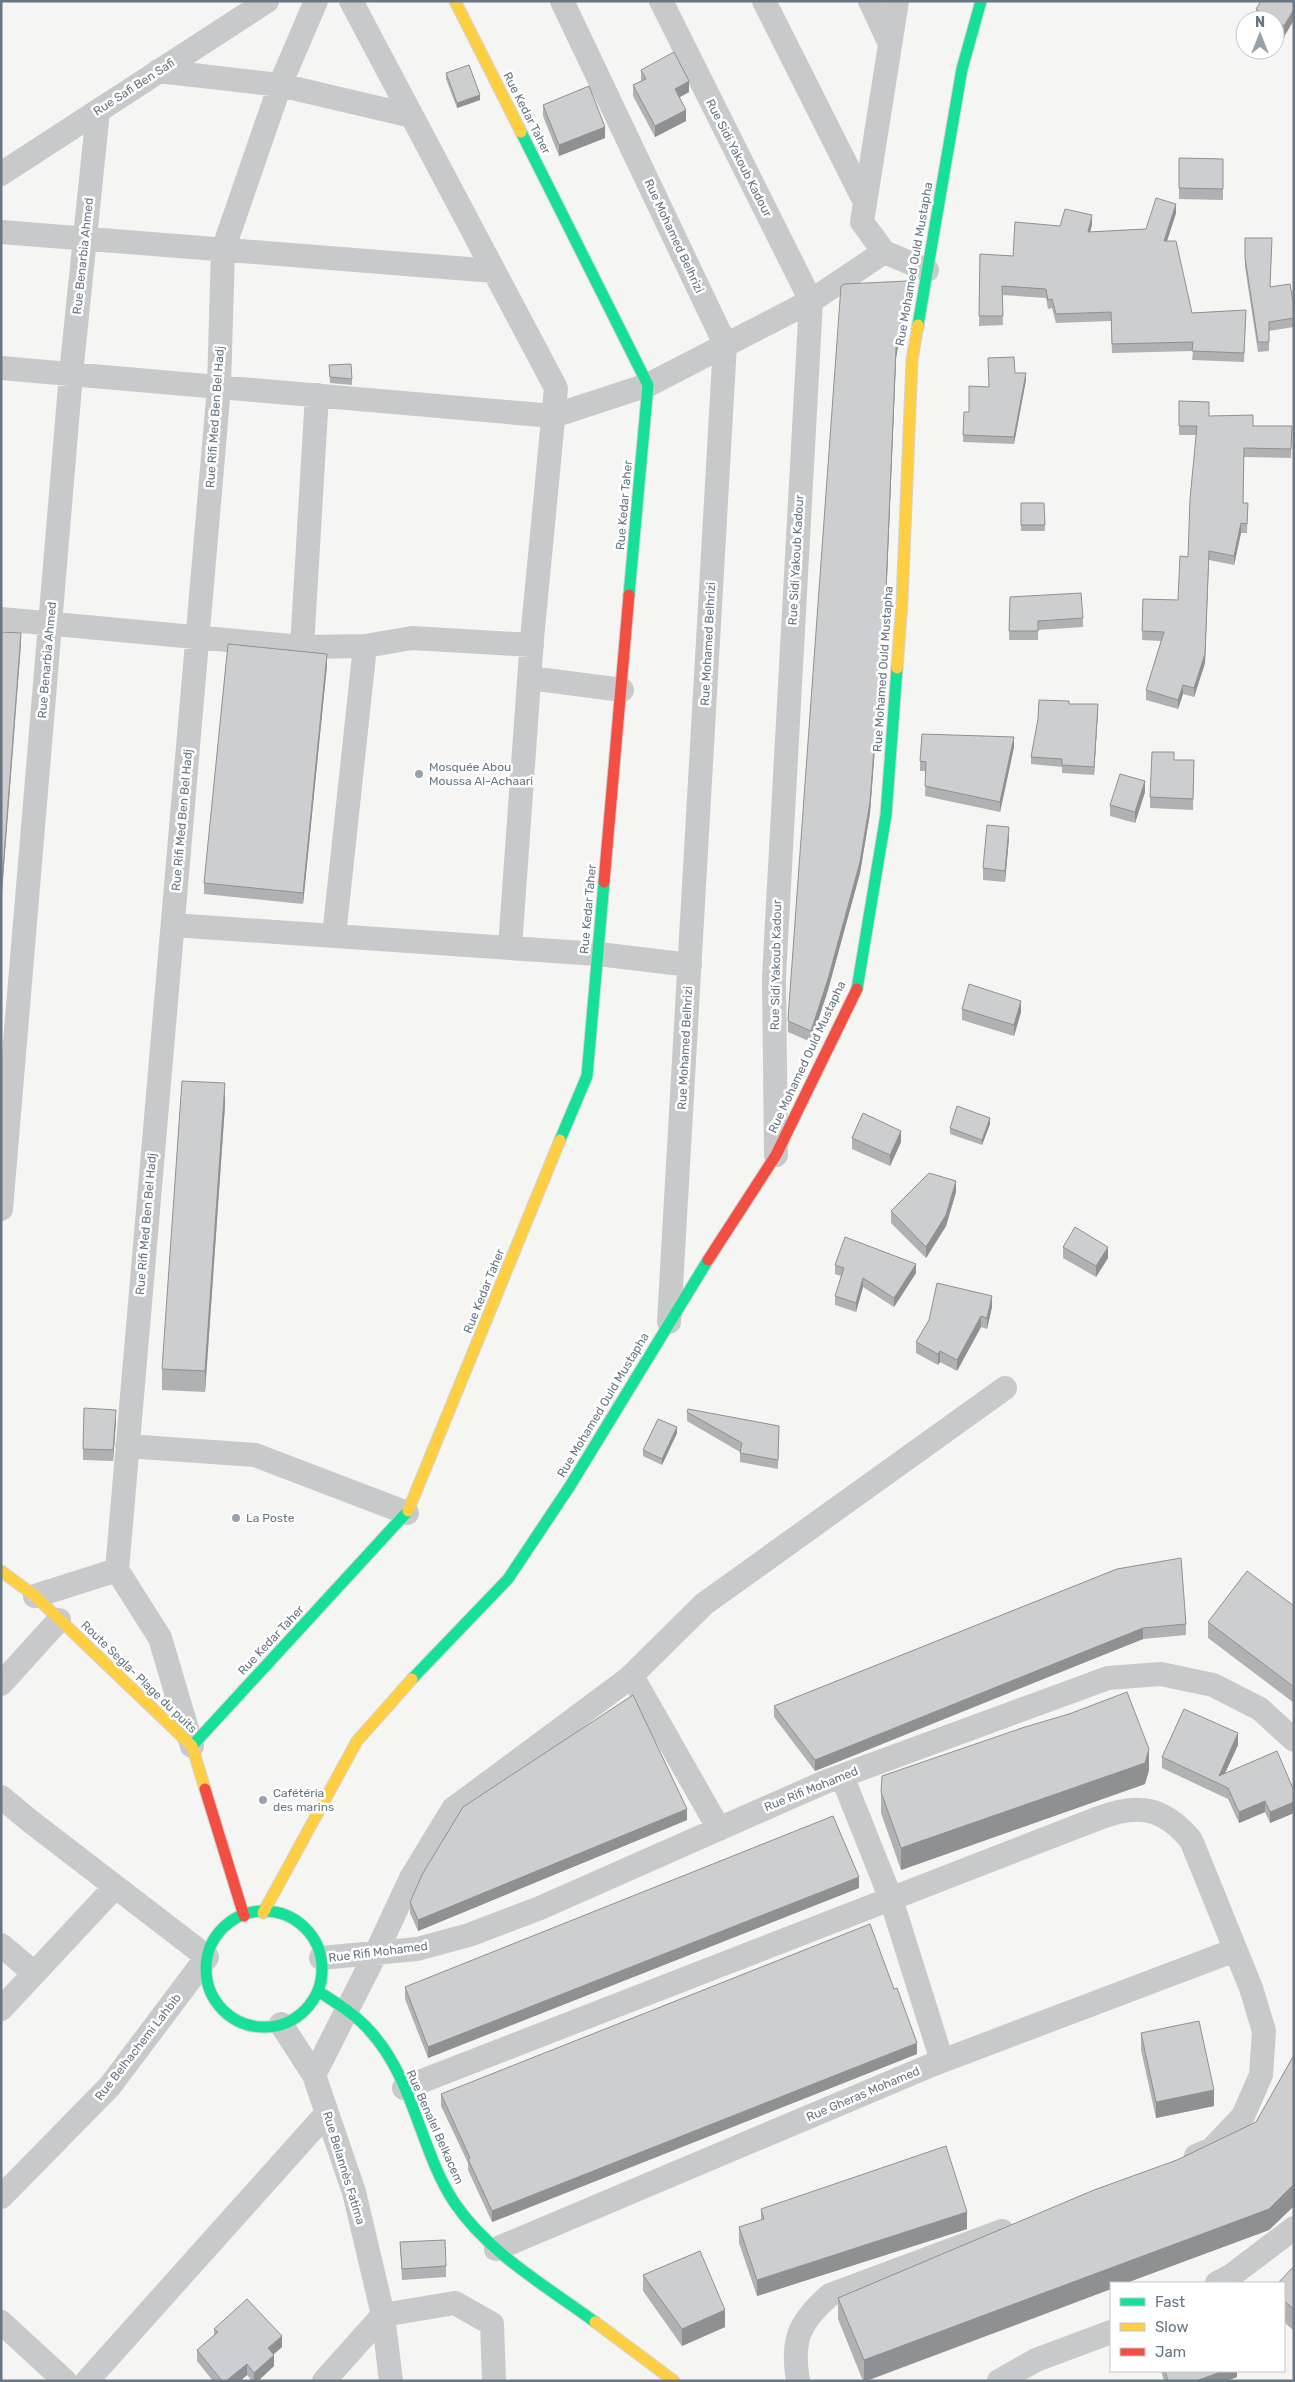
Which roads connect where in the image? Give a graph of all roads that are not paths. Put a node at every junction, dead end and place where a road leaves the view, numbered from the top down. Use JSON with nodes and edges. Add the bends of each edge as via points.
{"nodes":[{"id":1,"x":267,"y":1,"type":"edge"},
{"id":2,"x":316,"y":1,"type":"edge"},
{"id":3,"x":351,"y":1,"type":"edge"},
{"id":4,"x":455,"y":1,"type":"edge"},
{"id":5,"x":562,"y":1,"type":"edge"},
{"id":6,"x":661,"y":1,"type":"edge"},
{"id":7,"x":764,"y":1,"type":"edge"},
{"id":8,"x":870,"y":1,"type":"edge"},
{"id":9,"x":896,"y":1,"type":"edge"},
{"id":10,"x":981,"y":1,"type":"edge"},
{"id":11,"x":890,"y":44,"type":"junction"},
{"id":12,"x":158,"y":71,"type":"junction"},
{"id":13,"x":280,"y":85,"type":"junction"},
{"id":14,"x":98,"y":111,"type":"junction"},
{"id":15,"x":412,"y":116,"type":"junction"},
{"id":16,"x":1,"y":174,"type":"edge"},
{"id":17,"x":865,"y":202,"type":"junction"},
{"id":18,"x":1,"y":232,"type":"edge"},
{"id":19,"x":84,"y":239,"type":"junction"},
{"id":20,"x":223,"y":250,"type":"junction"},
{"id":21,"x":884,"y":252,"type":"junction"},
{"id":22,"x":927,"y":270,"type":"junction"},
{"id":23,"x":494,"y":271,"type":"junction"},
{"id":24,"x":811,"y":301,"type":"junction"},
{"id":25,"x":726,"y":344,"type":"junction"},
{"id":26,"x":1,"y":368,"type":"edge"},
{"id":27,"x":70,"y":374,"type":"junction"},
{"id":28,"x":648,"y":385,"type":"junction"},
{"id":29,"x":219,"y":387,"type":"junction"},
{"id":30,"x":317,"y":395,"type":"junction"},
{"id":31,"x":553,"y":416,"type":"junction"},
{"id":32,"x":1,"y":619,"type":"edge"},
{"id":33,"x":50,"y":622,"type":"junction"},
{"id":34,"x":199,"y":637,"type":"junction"},
{"id":35,"x":532,"y":645,"type":"junction"},
{"id":36,"x":365,"y":646,"type":"junction"},
{"id":37,"x":302,"y":647,"type":"junction"},
{"id":38,"x":530,"y":678,"type":"junction"},
{"id":39,"x":622,"y":690,"type":"junction"},
{"id":40,"x":173,"y":925,"type":"junction"},
{"id":41,"x":334,"y":936,"type":"junction"},
{"id":42,"x":510,"y":947,"type":"junction"},
{"id":43,"x":598,"y":954,"type":"junction"},
{"id":44,"x":690,"y":965,"type":"junction"},
{"id":45,"x":776,"y":1155,"type":"junction"},
{"id":46,"x":1,"y":1209,"type":"edge"},
{"id":47,"x":670,"y":1322,"type":"junction"},
{"id":48,"x":1004,"y":1388,"type":"dead end"},
{"id":49,"x":127,"y":1446,"type":"junction"},
{"id":50,"x":407,"y":1513,"type":"junction"},
{"id":51,"x":117,"y":1570,"type":"junction"},
{"id":52,"x":1,"y":1571,"type":"edge"},
{"id":53,"x":36,"y":1596,"type":"junction"},
{"id":54,"x":60,"y":1620,"type":"junction"},
{"id":55,"x":632,"y":1676,"type":"junction"},
{"id":56,"x":1,"y":1684,"type":"edge"},
{"id":57,"x":1294,"y":1740,"type":"edge"},
{"id":58,"x":192,"y":1746,"type":"junction"},
{"id":59,"x":842,"y":1776,"type":"junction"},
{"id":60,"x":1,"y":1796,"type":"edge"},
{"id":61,"x":719,"y":1829,"type":"junction"},
{"id":62,"x":115,"y":1887,"type":"junction"},
{"id":63,"x":891,"y":1899,"type":"junction"},
{"id":64,"x":262,"y":1913,"type":"junction"},
{"id":65,"x":244,"y":1916,"type":"junction"},
{"id":66,"x":1,"y":1946,"type":"edge"},
{"id":67,"x":1235,"y":1950,"type":"junction"},
{"id":68,"x":376,"y":1953,"type":"junction"},
{"id":69,"x":207,"y":1957,"type":"junction"},
{"id":70,"x":321,"y":1958,"type":"junction"},
{"id":71,"x":34,"y":1973,"type":"junction"},
{"id":72,"x":318,"y":1991,"type":"junction"},
{"id":73,"x":1,"y":2009,"type":"edge"},
{"id":74,"x":346,"y":2010,"type":"junction"},
{"id":75,"x":281,"y":2024,"type":"junction"},
{"id":76,"x":942,"y":2061,"type":"junction"},
{"id":77,"x":314,"y":2074,"type":"junction"},
{"id":78,"x":404,"y":2088,"type":"junction"},
{"id":79,"x":327,"y":2113,"type":"junction"},
{"id":80,"x":1180,"y":2164,"type":"edge"},
{"id":81,"x":1,"y":2197,"type":"edge"},
{"id":82,"x":1022,"y":2223,"type":"edge"},
{"id":83,"x":1294,"y":2228,"type":"edge"},
{"id":84,"x":496,"y":2249,"type":"junction"},
{"id":85,"x":1219,"y":2282,"type":"edge"},
{"id":86,"x":384,"y":2315,"type":"junction"},
{"id":87,"x":1,"y":2322,"type":"edge"},
{"id":88,"x":1110,"y":2332,"type":"edge"},
{"id":89,"x":1036,"y":2360,"type":"junction"},
{"id":90,"x":65,"y":2381,"type":"edge"},
{"id":91,"x":87,"y":2381,"type":"edge"},
{"id":92,"x":324,"y":2381,"type":"edge"},
{"id":93,"x":391,"y":2381,"type":"edge"},
{"id":94,"x":494,"y":2381,"type":"edge"},
{"id":95,"x":674,"y":2381,"type":"edge"},
{"id":96,"x":798,"y":2381,"type":"edge"},
{"id":97,"x":999,"y":2381,"type":"edge"},
{"id":98,"x":1026,"y":2381,"type":"edge"}],
"edges":[{"from":1,"to":12,"type":"street","name":"Rue Safi Ben Safi"},
{"from":2,"to":13,"type":"street","name":"Rue Rifi Med Ben Bel Hadj"},
{"from":3,"to":15,"type":"street"},
{"from":4,"to":28,"type":"street","name":"Rue Kedar Taher"},
{"from":5,"to":25,"type":"street","name":"Rue Mohamed Belhrizi"},
{"from":6,"to":24,"type":"street","name":"Rue Sidi Yakoub Kadour"},
{"from":7,"to":17,"type":"street"},
{"from":8,"to":11,"type":"street"},
{"from":9,"to":11,"type":"street"},
{"from":10,"to":22,"type":"street","name":"Rue Mohamed Ould Mustapha","via":[[962,69]]},
{"from":11,"to":17,"type":"street"},
{"from":12,"to":13,"type":"street"},
{"from":12,"to":14,"type":"street","name":"Rue Safi Ben Safi"},
{"from":13,"to":15,"type":"street"},
{"from":13,"to":20,"type":"street","name":"Rue Rifi Med Ben Bel Hadj"},
{"from":14,"to":16,"type":"street","name":"Rue Safi Ben Safi"},
{"from":14,"to":19,"type":"street","name":"Rue Benarbia Ahmed"},
{"from":15,"to":23,"type":"street"},
{"from":17,"to":21,"type":"street","via":[[862,222]]},
{"from":18,"to":19,"type":"street"},
{"from":19,"to":20,"type":"street"},
{"from":19,"to":27,"type":"street","name":"Rue Benarbia Ahmed"},
{"from":20,"to":23,"type":"street"},
{"from":20,"to":29,"type":"street","name":"Rue Rifi Med Ben Bel Hadj"},
{"from":21,"to":22,"type":"street"},
{"from":21,"to":24,"type":"street"},
{"from":22,"to":45,"type":"street","name":"Rue Mohamed Ould Mustapha","via":[[912,360],[902,602],[886,815],[857,989]]},
{"from":23,"to":31,"type":"street","via":[[556,388]]},
{"from":24,"to":25,"type":"street"},
{"from":24,"to":45,"type":"street","name":"Rue Sidi Yakoub Kadour","via":[[774,977]]},
{"from":25,"to":28,"type":"street"},
{"from":25,"to":44,"type":"street","name":"Rue Mohamed Belhrizi"},
{"from":26,"to":27,"type":"street"},
{"from":27,"to":29,"type":"street"},
{"from":27,"to":33,"type":"street","name":"Rue Benarbia Ahmed"},
{"from":28,"to":31,"type":"street"},
{"from":28,"to":39,"type":"street","name":"Rue Kedar Taher"},
{"from":29,"to":30,"type":"street"},
{"from":29,"to":34,"type":"street","name":"Rue Rifi Med Ben Bel Hadj"},
{"from":30,"to":31,"type":"street"},
{"from":30,"to":37,"type":"street"},
{"from":31,"to":35,"type":"street"},
{"from":32,"to":33,"type":"street"},
{"from":33,"to":34,"type":"street"},
{"from":33,"to":46,"type":"street","name":"Rue Benarbia Ahmed"},
{"from":34,"to":37,"type":"street"},
{"from":34,"to":40,"type":"street","name":"Rue Rifi Med Ben Bel Hadj"},
{"from":35,"to":36,"type":"street","via":[[412,638]]},
{"from":35,"to":38,"type":"street"},
{"from":36,"to":37,"type":"street"},
{"from":36,"to":41,"type":"street"},
{"from":38,"to":39,"type":"street"},
{"from":38,"to":42,"type":"street"},
{"from":39,"to":43,"type":"street","name":"Rue Kedar Taher"},
{"from":40,"to":41,"type":"street"},
{"from":40,"to":49,"type":"street","name":"Rue Rifi Med Ben Bel Hadj"},
{"from":41,"to":42,"type":"street"},
{"from":42,"to":43,"type":"street"},
{"from":43,"to":44,"type":"street"},
{"from":43,"to":50,"type":"street","name":"Rue Kedar Taher","via":[[587,1076]]},
{"from":44,"to":47,"type":"street","name":"Rue Mohamed Belhrizi"},
{"from":45,"to":47,"type":"street","name":"Rue Mohamed Ould Mustapha"},
{"from":47,"to":64,"type":"street","name":"Rue Mohamed Ould Mustapha","via":[[570,1486],[508,1579],[357,1741]]},
{"from":48,"to":55,"type":"street","via":[[704,1604]]},
{"from":49,"to":50,"type":"street","via":[[255,1455]]},
{"from":49,"to":51,"type":"street","name":"Rue Rifi Med Ben Bel Hadj"},
{"from":50,"to":58,"type":"street","name":"Rue Kedar Taher"},
{"from":51,"to":53,"type":"street"},
{"from":51,"to":58,"type":"street","via":[[160,1638]]},
{"from":52,"to":53,"type":"street","name":"Route Segla- Plage du puits"},
{"from":53,"to":54,"type":"street","name":"Route Segla- Plage du puits"},
{"from":54,"to":56,"type":"street"},
{"from":54,"to":58,"type":"street","name":"Route Segla- Plage du puits"},
{"from":55,"to":61,"type":"street"},
{"from":55,"to":68,"type":"street","via":[[453,1809],[411,1878]]},
{"from":57,"to":59,"type":"street","name":"Rue Rifi Mohamed","via":[[1260,1709],[1213,1685],[1161,1674],[1117,1677]]},
{"from":58,"to":65,"type":"street","name":"Route Segla- Plage du puits"},
{"from":59,"to":61,"type":"street","name":"Rue Rifi Mohamed"},
{"from":59,"to":63,"type":"street"},
{"from":60,"to":62,"type":"street"},
{"from":61,"to":68,"type":"street","name":"Rue Rifi Mohamed","via":[[540,1908],[469,1935],[417,1949]]},
{"from":62,"to":69,"type":"street"},
{"from":62,"to":71,"type":"street"},
{"from":63,"to":67,"type":"street","via":[[1119,1811],[1140,1809],[1160,1814],[1178,1824],[1191,1840]]},
{"from":63,"to":76,"type":"street"},
{"from":63,"to":78,"type":"street"},
{"from":64,"to":65,"type":"street"},
{"from":64,"to":70,"type":"street","via":[[280,1913],[298,1922],[311,1934]]},
{"from":65,"to":69,"type":"street","via":[[234,1919],[224,1928]]},
{"from":66,"to":71,"type":"street"},
{"from":67,"to":76,"type":"street","name":"Rue Gheras Mohamed"},
{"from":67,"to":80,"type":"street","via":[[1264,2031],[1261,2075],[1243,2116],[1212,2149]]},
{"from":68,"to":70,"type":"street","name":"Rue Rifi Mohamed"},
{"from":68,"to":74,"type":"street"},
{"from":69,"to":75,"type":"street","via":[[206,1977],[213,1997],[225,2012],[244,2024],[264,2028]]},
{"from":69,"to":81,"type":"street","name":"Rue Belhachemi Lahbib","via":[[110,2086]]},
{"from":70,"to":72,"type":"street","via":[[323,1972]]},
{"from":71,"to":73,"type":"street"},
{"from":72,"to":74,"type":"street","name":"Rue Benalel Belkacem"},
{"from":72,"to":75,"type":"street","via":[[313,2002],[290,2022]]},
{"from":74,"to":77,"type":"street"},
{"from":74,"to":78,"type":"street","name":"Rue Benalel Belkacem","via":[[370,2030]]},
{"from":75,"to":77,"type":"street","name":"Rue Belannès Fatima"},
{"from":76,"to":84,"type":"street","name":"Rue Gheras Mohamed"},
{"from":77,"to":79,"type":"street","name":"Rue Belannès Fatima"},
{"from":78,"to":84,"type":"street","name":"Rue Benalel Belkacem","via":[[444,2184],[466,2219]]},
{"from":79,"to":86,"type":"street","name":"Rue Belannès Fatima","via":[[354,2192]]},
{"from":79,"to":91,"type":"street"},
{"from":82,"to":96,"type":"street","via":[[830,2295],[811,2312],[799,2334],[794,2358]]},
{"from":83,"to":85,"type":"street"},
{"from":84,"to":95,"type":"street","name":"Rue Benalel Belkacem"},
{"from":86,"to":92,"type":"street"},
{"from":86,"to":93,"type":"street","name":"Rue Belannès Fatima"},
{"from":86,"to":94,"type":"street","via":[[455,2303],[492,2324]]},
{"from":87,"to":90,"type":"street"},
{"from":88,"to":89,"type":"street"},
{"from":89,"to":97,"type":"street"},
{"from":89,"to":98,"type":"street"}]}
